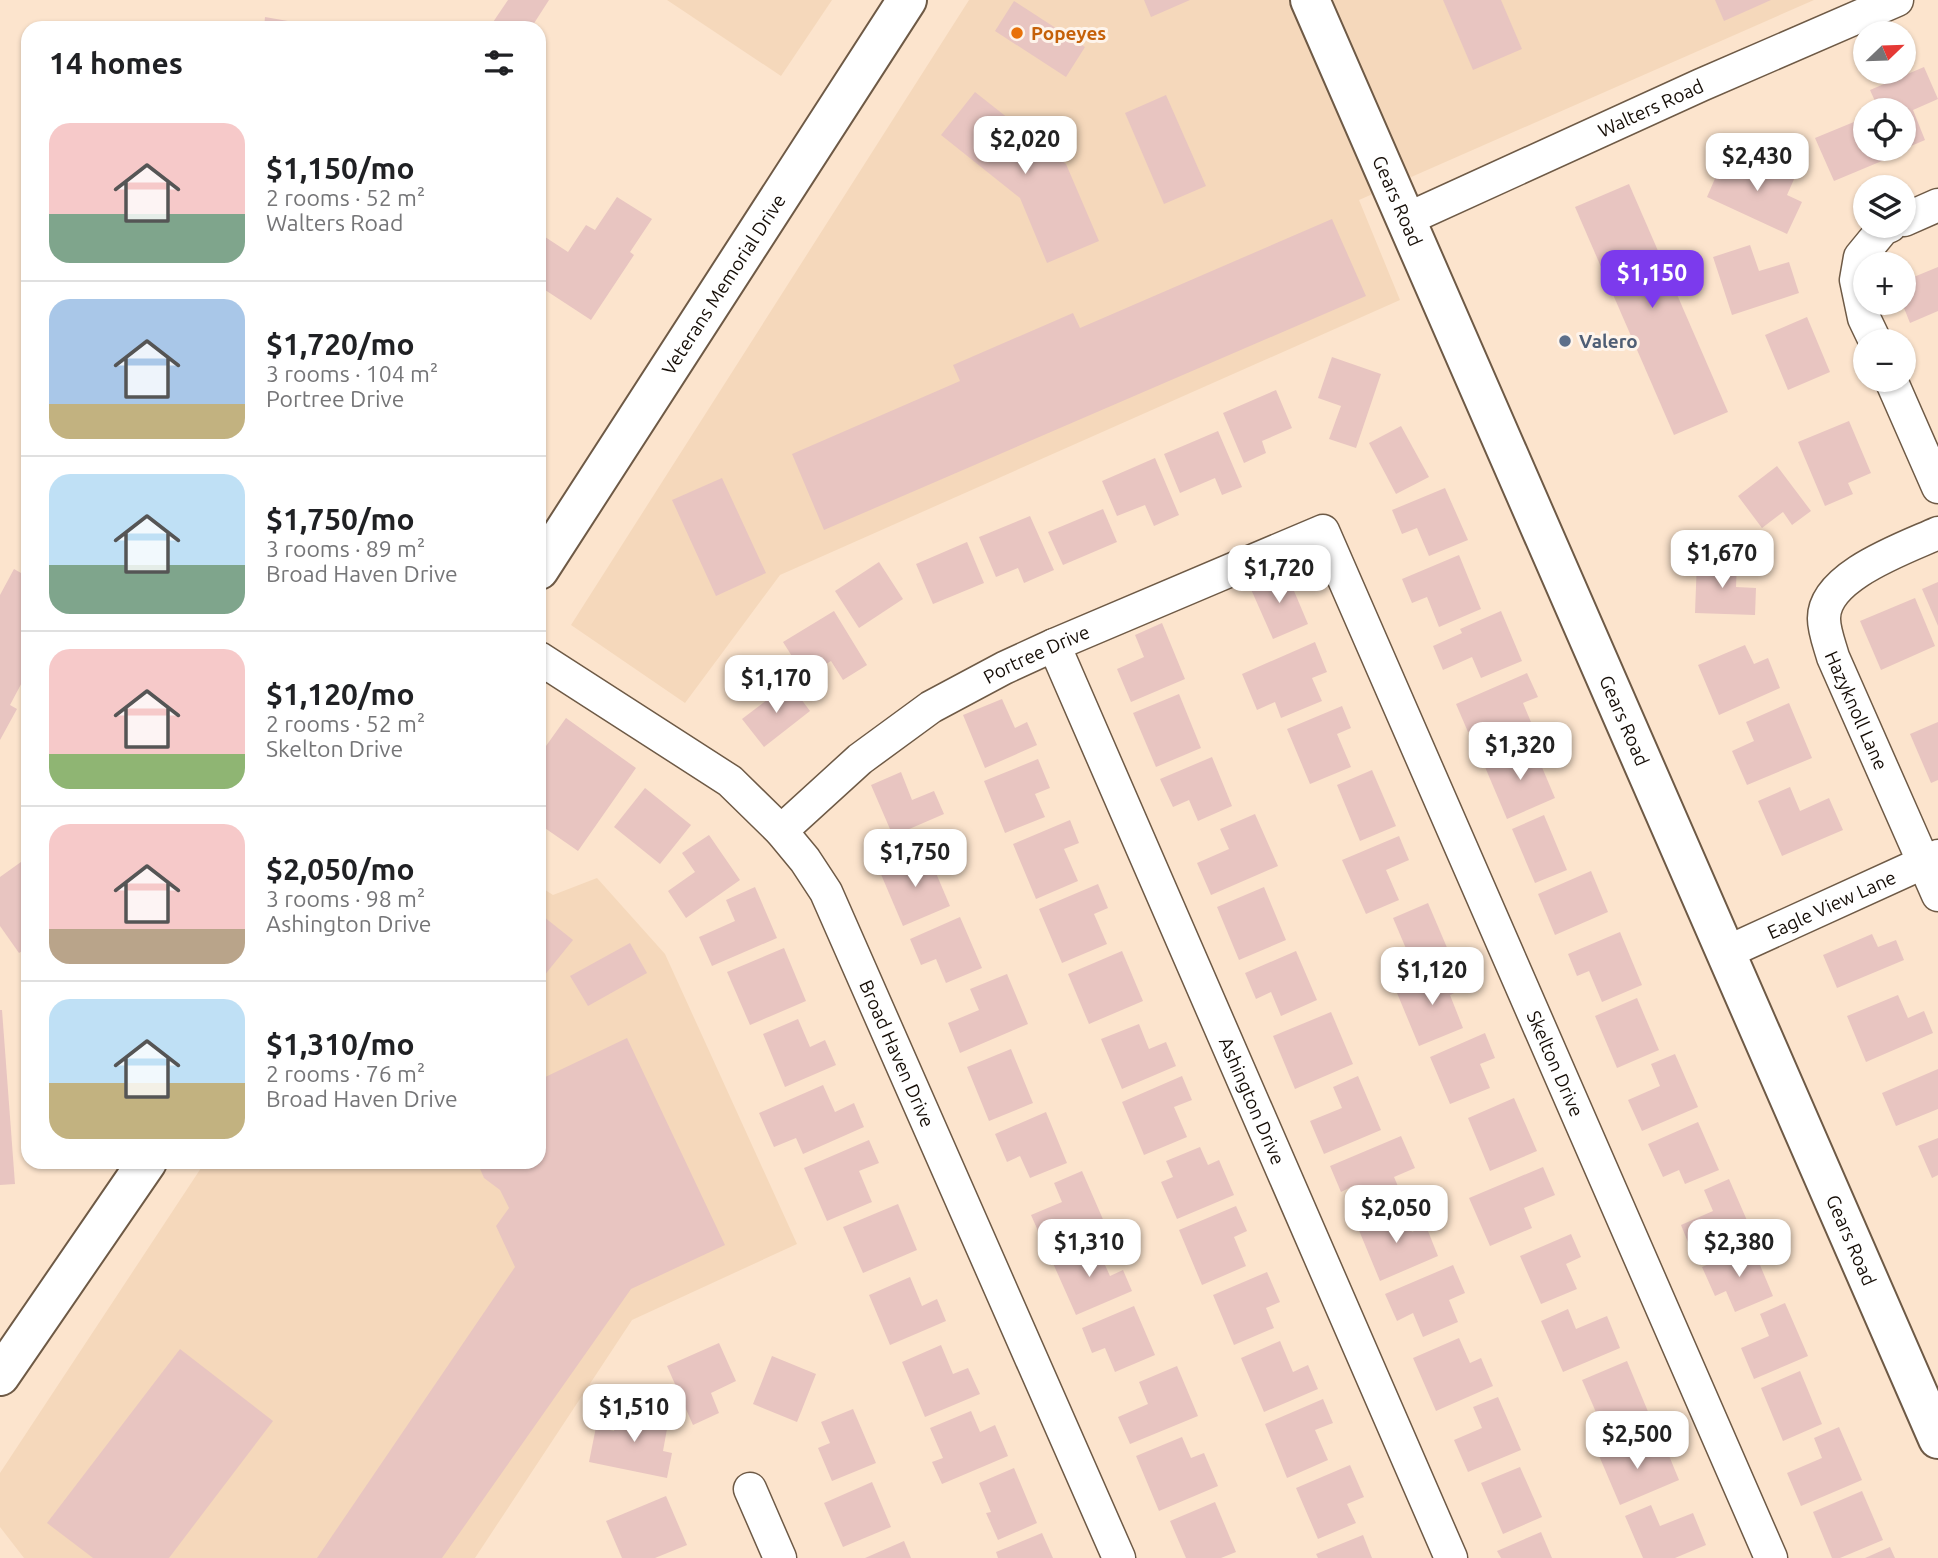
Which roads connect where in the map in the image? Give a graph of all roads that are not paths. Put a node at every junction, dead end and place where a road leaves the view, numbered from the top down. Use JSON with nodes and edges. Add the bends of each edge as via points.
{"nodes":[{"id":1,"x":907,"y":0,"type":"edge"},
{"id":2,"x":1310,"y":0,"type":"edge"},
{"id":3,"x":1897,"y":0,"type":"edge"},
{"id":4,"x":1938,"y":205,"type":"edge"},
{"id":5,"x":1916,"y":215,"type":"edge"},
{"id":6,"x":1405,"y":220,"type":"junction"},
{"id":7,"x":1876,"y":238,"type":"edge"},
{"id":8,"x":1869,"y":329,"type":"edge"},
{"id":9,"x":1896,"y":392,"type":"edge"},
{"id":10,"x":1938,"y":487,"type":"edge"},
{"id":11,"x":1323,"y":531,"type":"joint"},
{"id":12,"x":1938,"y":533,"type":"edge"},
{"id":13,"x":546,"y":559,"type":"edge"},
{"id":14,"x":1054,"y":645,"type":"junction"},
{"id":15,"x":546,"y":663,"type":"edge"},
{"id":16,"x":781,"y":831,"type":"junction"},
{"id":17,"x":1931,"y":860,"type":"edge"},
{"id":18,"x":1938,"y":895,"type":"edge"},
{"id":19,"x":1725,"y":953,"type":"junction"},
{"id":20,"x":141,"y":1169,"type":"edge"},
{"id":21,"x":0,"y":1376,"type":"edge"},
{"id":22,"x":1938,"y":1439,"type":"edge"},
{"id":23,"x":750,"y":1489,"type":"dead end"},
{"id":24,"x":780,"y":1558,"type":"edge"},
{"id":25,"x":1119,"y":1558,"type":"edge"},
{"id":26,"x":1451,"y":1558,"type":"edge"},
{"id":27,"x":1771,"y":1558,"type":"edge"}],
"edges":[{"from":1,"to":13,"type":"main road","name":"Veterans Memorial Drive"},
{"from":2,"to":6,"type":"main road","name":"Gears Road"},
{"from":3,"to":6,"type":"street","name":"Walters Road"},
{"from":4,"to":5,"type":"street"},
{"from":6,"to":19,"type":"main road","name":"Gears Road"},
{"from":7,"to":8,"type":"street","via":[[1860,257],[1856,279]]},
{"from":9,"to":10,"type":"street"},
{"from":11,"to":14,"type":"street","name":"Portree Drive"},
{"from":11,"to":27,"type":"street","name":"Skelton Drive"},
{"from":12,"to":17,"type":"street","name":"Hazyknoll Lane","via":[[1843,583],[1828,601],[1824,619],[1833,657]]},
{"from":14,"to":16,"type":"street","name":"Portree Drive","via":[[923,712],[860,759]]},
{"from":14,"to":26,"type":"street","name":"Ashington Drive"},
{"from":15,"to":16,"type":"street","name":"Broad Haven Drive","via":[[730,781]]},
{"from":16,"to":25,"type":"street","name":"Broad Haven Drive","via":[[805,860],[836,913]]},
{"from":17,"to":18,"type":"street","name":"Hazyknoll Lane"},
{"from":17,"to":19,"type":"street","name":"Eagle View Lane"},
{"from":19,"to":22,"type":"main road","name":"Gears Road"},
{"from":20,"to":21,"type":"main road"},
{"from":23,"to":24,"type":"street"}]}
